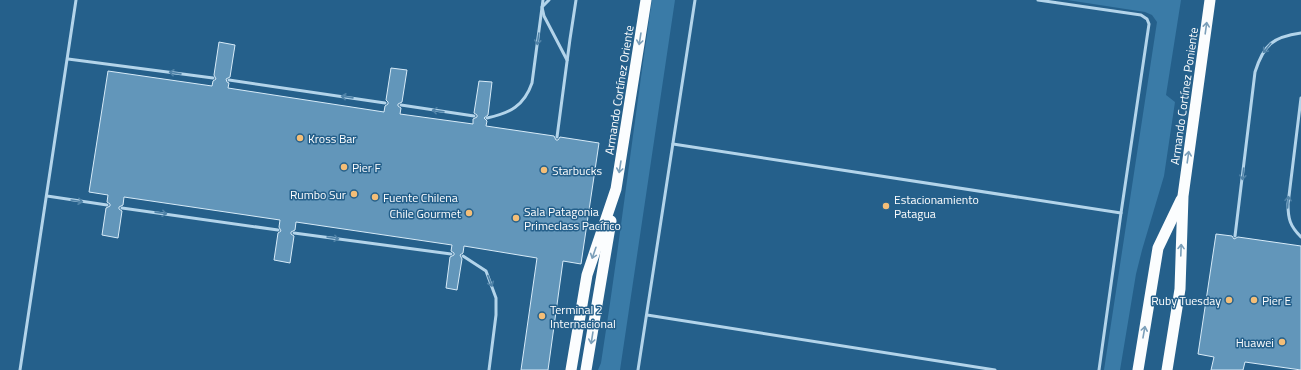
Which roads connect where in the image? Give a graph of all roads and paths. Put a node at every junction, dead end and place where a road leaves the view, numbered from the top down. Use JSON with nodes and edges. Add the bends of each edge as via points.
{"nodes":[{"id":1,"x":76,"y":0,"type":"edge"},
{"id":2,"x":543,"y":0,"type":"edge"},
{"id":3,"x":549,"y":0,"type":"edge"},
{"id":4,"x":646,"y":0,"type":"edge"},
{"id":5,"x":695,"y":0,"type":"edge"},
{"id":6,"x":1038,"y":0,"type":"edge"},
{"id":7,"x":1210,"y":0,"type":"edge"},
{"id":8,"x":575,"y":1,"type":"edge"},
{"id":9,"x":542,"y":7,"type":"junction"},
{"id":10,"x":1301,"y":33,"type":"edge"},
{"id":11,"x":68,"y":59,"type":"junction"},
{"id":12,"x":567,"y":60,"type":"junction"},
{"id":13,"x":213,"y":78,"type":"dead end"},
{"id":14,"x":229,"y":80,"type":"dead end"},
{"id":15,"x":1301,"y":98,"type":"edge"},
{"id":16,"x":385,"y":103,"type":"dead end"},
{"id":17,"x":401,"y":105,"type":"dead end"},
{"id":18,"x":474,"y":116,"type":"dead end"},
{"id":19,"x":487,"y":118,"type":"dead end"},
{"id":20,"x":557,"y":137,"type":"dead end"},
{"id":21,"x":673,"y":144,"type":"junction"},
{"id":22,"x":616,"y":189,"type":"junction"},
{"id":23,"x":47,"y":196,"type":"junction"},
{"id":24,"x":1183,"y":196,"type":"junction"},
{"id":25,"x":107,"y":205,"type":"dead end"},
{"id":26,"x":122,"y":208,"type":"dead end"},
{"id":27,"x":1121,"y":214,"type":"junction"},
{"id":28,"x":278,"y":230,"type":"dead end"},
{"id":29,"x":294,"y":233,"type":"dead end"},
{"id":30,"x":1235,"y":236,"type":"dead end"},
{"id":31,"x":1301,"y":237,"type":"edge"},
{"id":32,"x":451,"y":254,"type":"dead end"},
{"id":33,"x":463,"y":256,"type":"dead end"},
{"id":34,"x":647,"y":315,"type":"junction"},
{"id":35,"x":20,"y":370,"type":"edge"},
{"id":36,"x":489,"y":370,"type":"edge"},
{"id":37,"x":572,"y":370,"type":"edge"},
{"id":38,"x":586,"y":370,"type":"edge"},
{"id":39,"x":638,"y":370,"type":"edge"},
{"id":40,"x":995,"y":370,"type":"edge"},
{"id":41,"x":1099,"y":370,"type":"edge"},
{"id":42,"x":1138,"y":370,"type":"edge"},
{"id":43,"x":1167,"y":370,"type":"edge"}],
"edges":[{"from":1,"to":11,"type":"lane"},
{"from":2,"to":9,"type":"lane"},
{"from":3,"to":9,"type":"lane"},
{"from":4,"to":22,"type":"highway","name":"Armando Cortínez Oriente","one_way":true},
{"from":5,"to":21,"type":"lane"},
{"from":6,"to":27,"type":"lane","via":[[1141,15],[1149,24]]},
{"from":24,"to":7,"type":"highway","name":"Armando Cortínez Poniente","one_way":true},
{"from":8,"to":12,"type":"lane"},
{"from":9,"to":12,"type":"lane","via":[[544,16]]},
{"from":9,"to":19,"type":"lane","one_way":true,"via":[[529,91],[510,111]]},
{"from":10,"to":30,"type":"lane","one_way":true,"via":[[1285,35],[1273,42],[1259,58],[1255,72]]},
{"from":13,"to":11,"type":"lane","one_way":true},
{"from":11,"to":23,"type":"lane"},
{"from":12,"to":20,"type":"lane"},
{"from":16,"to":14,"type":"lane","one_way":true},
{"from":31,"to":15,"type":"lane","one_way":true,"via":[[1288,216]]},
{"from":18,"to":17,"type":"lane","one_way":true},
{"from":21,"to":27,"type":"lane"},
{"from":21,"to":34,"type":"lane"},
{"from":22,"to":37,"type":"highway","name":"Armando Cortínez Oriente","one_way":true,"via":[[587,275]]},
{"from":22,"to":38,"type":"highway","one_way":true},
{"from":23,"to":25,"type":"lane","one_way":true},
{"from":23,"to":35,"type":"lane"},
{"from":42,"to":24,"type":"highway","name":"Armando Cortínez Poniente","one_way":true,"via":[[1158,248]]},
{"from":43,"to":24,"type":"highway","name":"Armando Cortínez Poniente","one_way":true,"via":[[1180,290]]},
{"from":26,"to":28,"type":"lane","one_way":true},
{"from":27,"to":41,"type":"lane"},
{"from":29,"to":32,"type":"lane","one_way":true},
{"from":33,"to":36,"type":"lane","one_way":true,"via":[[486,271],[496,298]]},
{"from":34,"to":39,"type":"lane"},
{"from":34,"to":40,"type":"lane"}]}
